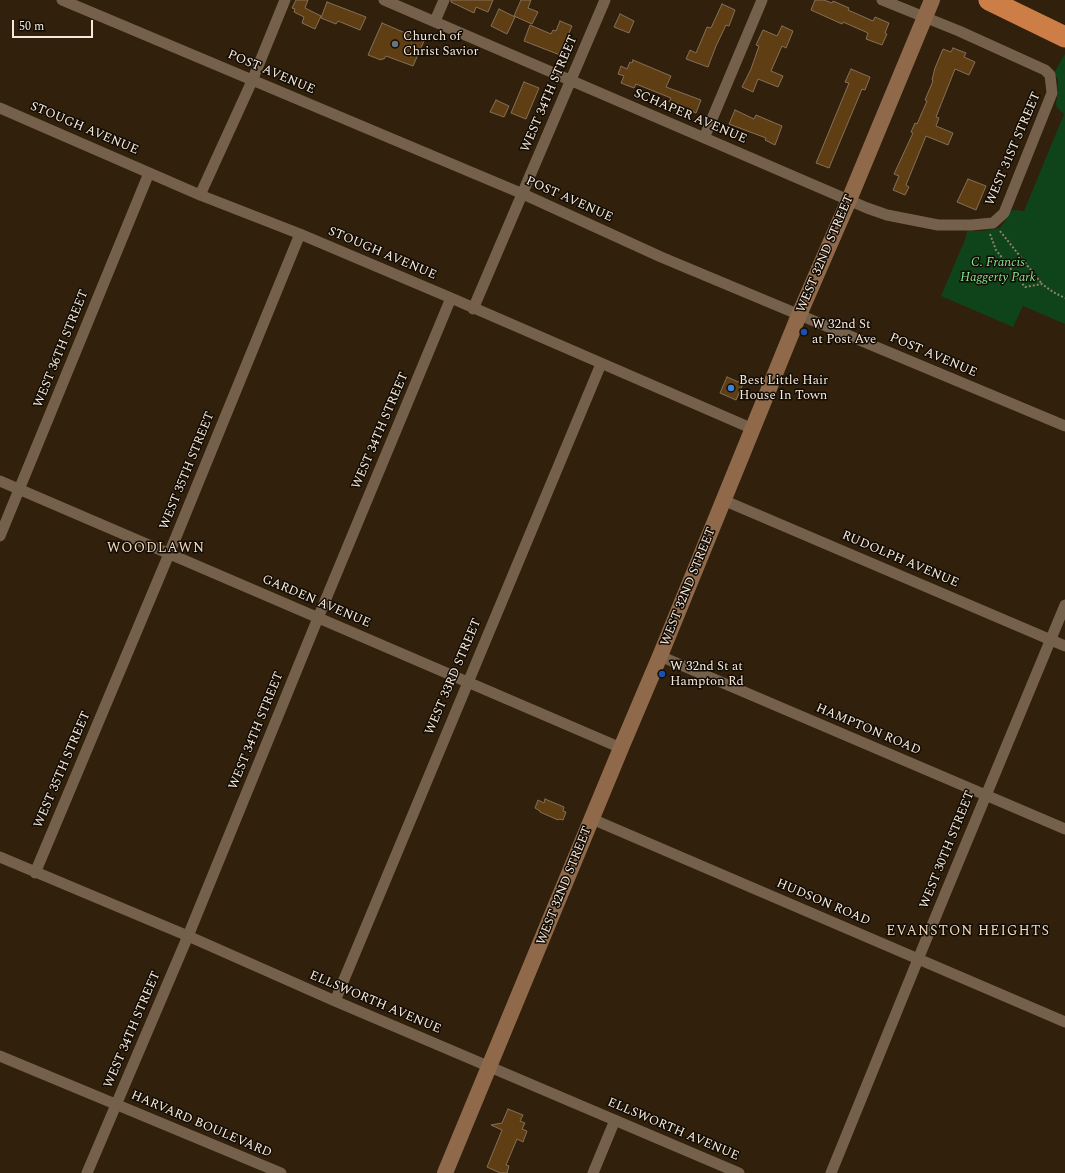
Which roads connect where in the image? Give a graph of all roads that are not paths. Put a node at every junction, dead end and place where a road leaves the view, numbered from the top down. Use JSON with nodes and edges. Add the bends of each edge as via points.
{"nodes":[{"id":1,"x":62,"y":0,"type":"edge"},
{"id":2,"x":285,"y":0,"type":"edge"},
{"id":3,"x":384,"y":0,"type":"edge"},
{"id":4,"x":444,"y":0,"type":"edge"},
{"id":5,"x":605,"y":0,"type":"edge"},
{"id":6,"x":762,"y":0,"type":"edge"},
{"id":7,"x":882,"y":0,"type":"edge"},
{"id":8,"x":932,"y":0,"type":"edge"},
{"id":9,"x":989,"y":0,"type":"edge"},
{"id":10,"x":994,"y":0,"type":"edge"},
{"id":11,"x":924,"y":18,"type":"junction"},
{"id":12,"x":435,"y":21,"type":"junction"},
{"id":13,"x":1065,"y":30,"type":"edge"},
{"id":14,"x":1065,"y":37,"type":"edge"},
{"id":15,"x":252,"y":81,"type":"junction"},
{"id":16,"x":571,"y":81,"type":"junction"},
{"id":17,"x":0,"y":108,"type":"edge"},
{"id":18,"x":704,"y":138,"type":"junction"},
{"id":19,"x":149,"y":173,"type":"junction"},
{"id":20,"x":523,"y":194,"type":"junction"},
{"id":21,"x":200,"y":195,"type":"junction"},
{"id":22,"x":849,"y":200,"type":"junction"},
{"id":23,"x":996,"y":227,"type":"joint"},
{"id":24,"x":300,"y":234,"type":"junction"},
{"id":25,"x":452,"y":298,"type":"junction"},
{"id":26,"x":473,"y":308,"type":"junction"},
{"id":27,"x":799,"y":315,"type":"junction"},
{"id":28,"x":601,"y":364,"type":"junction"},
{"id":29,"x":1065,"y":426,"type":"edge"},
{"id":30,"x":752,"y":429,"type":"junction"},
{"id":31,"x":0,"y":481,"type":"edge"},
{"id":32,"x":20,"y":489,"type":"junction"},
{"id":33,"x":723,"y":500,"type":"junction"},
{"id":34,"x":0,"y":536,"type":"edge"},
{"id":35,"x":169,"y":554,"type":"junction"},
{"id":36,"x":1065,"y":606,"type":"edge"},
{"id":37,"x":318,"y":618,"type":"junction"},
{"id":38,"x":1050,"y":640,"type":"junction"},
{"id":39,"x":1065,"y":646,"type":"edge"},
{"id":40,"x":660,"y":656,"type":"junction"},
{"id":41,"x":468,"y":681,"type":"junction"},
{"id":42,"x":621,"y":748,"type":"junction"},
{"id":43,"x":986,"y":796,"type":"junction"},
{"id":44,"x":592,"y":819,"type":"junction"},
{"id":45,"x":1065,"y":829,"type":"edge"},
{"id":46,"x":0,"y":857,"type":"edge"},
{"id":47,"x":35,"y":873,"type":"junction"},
{"id":48,"x":188,"y":936,"type":"junction"},
{"id":49,"x":918,"y":960,"type":"junction"},
{"id":50,"x":335,"y":1001,"type":"junction"},
{"id":51,"x":1065,"y":1022,"type":"edge"},
{"id":52,"x":0,"y":1056,"type":"edge"},
{"id":53,"x":490,"y":1067,"type":"junction"},
{"id":54,"x":117,"y":1105,"type":"junction"},
{"id":55,"x":615,"y":1120,"type":"junction"},
{"id":56,"x":87,"y":1173,"type":"edge"},
{"id":57,"x":281,"y":1173,"type":"edge"},
{"id":58,"x":445,"y":1173,"type":"edge"},
{"id":59,"x":593,"y":1173,"type":"edge"},
{"id":60,"x":739,"y":1173,"type":"edge"},
{"id":61,"x":831,"y":1173,"type":"edge"}],
"edges":[{"from":1,"to":15,"type":"street","name":"POST AVENUE"},
{"from":2,"to":15,"type":"street"},
{"from":3,"to":12,"type":"street","name":"SCHAPER AVENUE"},
{"from":4,"to":12,"type":"street"},
{"from":5,"to":16,"type":"street","name":"WEST 34TH STREET"},
{"from":6,"to":18,"type":"street"},
{"from":7,"to":11,"type":"street"},
{"from":8,"to":11,"type":"street","name":"WEST 32ND STREET"},
{"from":9,"to":14,"type":"highway"},
{"from":10,"to":13,"type":"highway"},
{"from":11,"to":22,"type":"street","name":"WEST 32ND STREET"},
{"from":11,"to":23,"type":"street","name":"WEST 31ST STREET","via":[[959,31],[1045,70],[1050,75],[1052,92],[1004,213]]},
{"from":12,"to":16,"type":"street","name":"SCHAPER AVENUE"},
{"from":15,"to":20,"type":"street","name":"POST AVENUE"},
{"from":15,"to":21,"type":"street"},
{"from":16,"to":18,"type":"street","name":"SCHAPER AVENUE"},
{"from":16,"to":20,"type":"street","name":"WEST 34TH STREET"},
{"from":17,"to":19,"type":"street","name":"STOUGH AVENUE"},
{"from":18,"to":22,"type":"street","name":"SCHAPER AVENUE"},
{"from":19,"to":21,"type":"street","name":"STOUGH AVENUE"},
{"from":19,"to":32,"type":"street","name":"WEST 36TH STREET"},
{"from":20,"to":26,"type":"street","name":"WEST 34TH STREET"},
{"from":20,"to":27,"type":"street","name":"POST AVENUE"},
{"from":21,"to":24,"type":"street","name":"STOUGH AVENUE"},
{"from":22,"to":23,"type":"street","name":"SCHAPER AVENUE","via":[[887,215],[938,225]]},
{"from":22,"to":27,"type":"street","name":"WEST 32ND STREET"},
{"from":24,"to":25,"type":"street","name":"STOUGH AVENUE"},
{"from":24,"to":35,"type":"street","name":"WEST 35TH STREET"},
{"from":25,"to":26,"type":"street","name":"STOUGH AVENUE"},
{"from":25,"to":37,"type":"street","name":"WEST 34TH STREET"},
{"from":26,"to":28,"type":"street","name":"STOUGH AVENUE"},
{"from":27,"to":29,"type":"street","name":"POST AVENUE"},
{"from":27,"to":30,"type":"street","name":"WEST 32ND STREET"},
{"from":28,"to":30,"type":"street","name":"STOUGH AVENUE"},
{"from":28,"to":41,"type":"street","name":"WEST 33RD STREET"},
{"from":30,"to":33,"type":"street","name":"WEST 32ND STREET"},
{"from":31,"to":32,"type":"street","name":"GARDEN AVENUE"},
{"from":32,"to":34,"type":"street","name":"WEST 36TH STREET"},
{"from":32,"to":35,"type":"street","name":"GARDEN AVENUE"},
{"from":33,"to":38,"type":"street","name":"RUDOLPH AVENUE"},
{"from":33,"to":40,"type":"street","name":"WEST 32ND STREET"},
{"from":35,"to":37,"type":"street","name":"GARDEN AVENUE"},
{"from":35,"to":47,"type":"street","name":"WEST 35TH STREET"},
{"from":36,"to":38,"type":"street","name":"WEST 30TH STREET"},
{"from":37,"to":41,"type":"street","name":"GARDEN AVENUE"},
{"from":37,"to":48,"type":"street","name":"WEST 34TH STREET"},
{"from":38,"to":39,"type":"street","name":"RUDOLPH AVENUE"},
{"from":38,"to":43,"type":"street","name":"WEST 30TH STREET"},
{"from":40,"to":42,"type":"street","name":"WEST 32ND STREET"},
{"from":40,"to":43,"type":"street","name":"HAMPTON ROAD"},
{"from":41,"to":42,"type":"street","name":"GARDEN AVENUE"},
{"from":41,"to":50,"type":"street","name":"WEST 33RD STREET"},
{"from":42,"to":44,"type":"street","name":"WEST 32ND STREET"},
{"from":43,"to":45,"type":"street","name":"HAMPTON ROAD"},
{"from":43,"to":49,"type":"street","name":"WEST 30TH STREET"},
{"from":44,"to":49,"type":"street","name":"HUDSON ROAD"},
{"from":44,"to":53,"type":"street","name":"WEST 32ND STREET"},
{"from":46,"to":47,"type":"street","name":"ELLSWORTH AVENUE"},
{"from":47,"to":48,"type":"street","name":"ELLSWORTH AVENUE"},
{"from":48,"to":50,"type":"street","name":"ELLSWORTH AVENUE"},
{"from":48,"to":54,"type":"street","name":"WEST 34TH STREET"},
{"from":49,"to":51,"type":"street","name":"HUDSON ROAD"},
{"from":49,"to":61,"type":"street","name":"WEST 30TH STREET"},
{"from":50,"to":53,"type":"street","name":"ELLSWORTH AVENUE"},
{"from":52,"to":54,"type":"street","name":"HARVARD BOULEVARD"},
{"from":53,"to":55,"type":"street","name":"ELLSWORTH AVENUE"},
{"from":53,"to":58,"type":"street","name":"WEST 32ND STREET"},
{"from":54,"to":56,"type":"street","name":"WEST 34TH STREET"},
{"from":54,"to":57,"type":"street","name":"HARVARD BOULEVARD"},
{"from":55,"to":59,"type":"street"},
{"from":55,"to":60,"type":"street","name":"ELLSWORTH AVENUE"}]}
